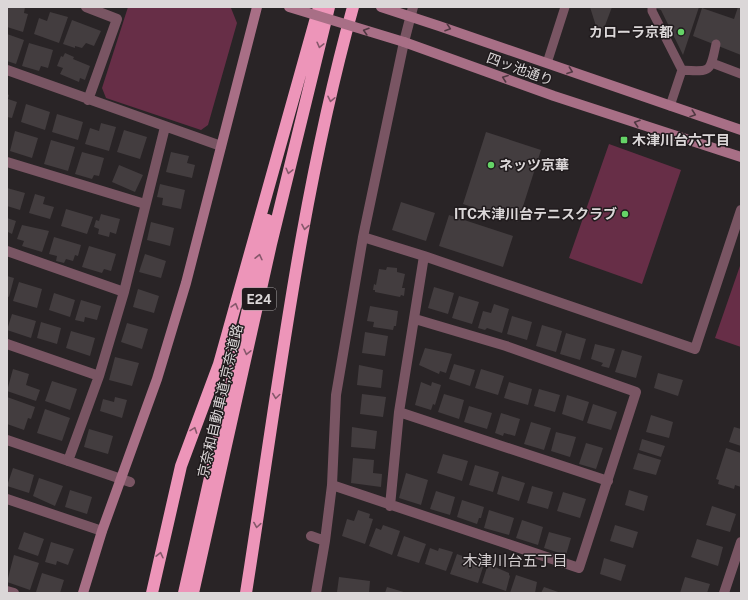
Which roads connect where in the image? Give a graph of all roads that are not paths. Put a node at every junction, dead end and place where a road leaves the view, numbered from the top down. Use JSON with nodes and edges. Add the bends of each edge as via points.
{"nodes":[{"id":1,"x":86,"y":7,"type":"edge"},
{"id":2,"x":257,"y":7,"type":"edge"},
{"id":3,"x":289,"y":7,"type":"edge"},
{"id":4,"x":319,"y":7,"type":"edge"},
{"id":5,"x":329,"y":7,"type":"edge"},
{"id":6,"x":353,"y":7,"type":"edge"},
{"id":7,"x":380,"y":7,"type":"edge"},
{"id":8,"x":565,"y":7,"type":"edge"},
{"id":9,"x":652,"y":8,"type":"edge"},
{"id":10,"x":412,"y":12,"type":"edge"},
{"id":11,"x":404,"y":42,"type":"junction"},
{"id":12,"x":716,"y":44,"type":"dead end"},
{"id":13,"x":547,"y":63,"type":"junction"},
{"id":14,"x":712,"y":63,"type":"junction"},
{"id":15,"x":7,"y":70,"type":"edge"},
{"id":16,"x":682,"y":70,"type":"junction"},
{"id":17,"x":741,"y":74,"type":"edge"},
{"id":18,"x":88,"y":100,"type":"junction"},
{"id":19,"x":670,"y":106,"type":"junction"},
{"id":20,"x":165,"y":127,"type":"junction"},
{"id":21,"x":741,"y":130,"type":"edge"},
{"id":22,"x":221,"y":146,"type":"junction"},
{"id":23,"x":741,"y":158,"type":"edge"},
{"id":24,"x":7,"y":162,"type":"edge"},
{"id":25,"x":145,"y":204,"type":"junction"},
{"id":26,"x":741,"y":210,"type":"edge"},
{"id":27,"x":363,"y":237,"type":"junction"},
{"id":28,"x":7,"y":251,"type":"edge"},
{"id":29,"x":424,"y":256,"type":"junction"},
{"id":30,"x":124,"y":292,"type":"junction"},
{"id":31,"x":415,"y":319,"type":"junction"},
{"id":32,"x":7,"y":344,"type":"edge"},
{"id":33,"x":98,"y":376,"type":"junction"},
{"id":34,"x":399,"y":412,"type":"junction"},
{"id":35,"x":7,"y":440,"type":"edge"},
{"id":36,"x":68,"y":461,"type":"junction"},
{"id":37,"x":126,"y":481,"type":"junction"},
{"id":38,"x":608,"y":481,"type":"junction"},
{"id":39,"x":332,"y":486,"type":"junction"},
{"id":40,"x":7,"y":499,"type":"edge"},
{"id":41,"x":390,"y":506,"type":"junction"},
{"id":42,"x":102,"y":531,"type":"junction"},
{"id":43,"x":311,"y":536,"type":"dead end"},
{"id":44,"x":326,"y":541,"type":"junction"},
{"id":45,"x":741,"y":542,"type":"edge"},
{"id":46,"x":7,"y":590,"type":"edge"},
{"id":47,"x":14,"y":593,"type":"edge"},
{"id":48,"x":83,"y":593,"type":"edge"},
{"id":49,"x":152,"y":593,"type":"edge"},
{"id":50,"x":184,"y":593,"type":"edge"},
{"id":51,"x":193,"y":593,"type":"edge"},
{"id":52,"x":246,"y":593,"type":"edge"},
{"id":53,"x":316,"y":593,"type":"edge"},
{"id":54,"x":724,"y":593,"type":"edge"}],
"edges":[{"from":1,"to":18,"type":"street","via":[[117,19]]},
{"from":2,"to":22,"type":"main road"},
{"from":11,"to":3,"type":"main road","name":"四ッ池通り","one_way":true,"bridge":true},
{"from":49,"to":4,"type":"highway","one_way":true,"via":[[181,466],[218,364]]},
{"from":50,"to":4,"type":"highway","name":"京奈和自動車道;京奈道路","number":"E24","one_way":true,"via":[[262,241]]},
{"from":5,"to":51,"type":"highway","name":"京奈和自動車道;京奈道路","number":"E24","one_way":true,"via":[[270,251]]},
{"from":6,"to":52,"type":"highway","one_way":true,"via":[[340,56],[311,196],[283,354]]},
{"from":7,"to":10,"type":"main road","name":"四ッ池通り"},
{"from":8,"to":13,"type":"lane"},
{"from":9,"to":16,"type":"lane"},
{"from":10,"to":11,"type":"street"},
{"from":10,"to":13,"type":"main road","name":"四ッ池通り","one_way":true},
{"from":23,"to":11,"type":"main road","name":"四ッ池通り","one_way":true,"via":[[554,96]]},
{"from":11,"to":27,"type":"street"},
{"from":12,"to":14,"type":"lane"},
{"from":13,"to":19,"type":"main road","name":"四ッ池通り","one_way":true},
{"from":14,"to":16,"type":"lane","via":[[705,71]]},
{"from":14,"to":17,"type":"lane"},
{"from":15,"to":18,"type":"street"},
{"from":16,"to":19,"type":"lane"},
{"from":18,"to":20,"type":"street"},
{"from":19,"to":21,"type":"main road","name":"四ッ池通り","one_way":true},
{"from":20,"to":22,"type":"street"},
{"from":20,"to":25,"type":"street"},
{"from":22,"to":37,"type":"main road","via":[[184,291]]},
{"from":24,"to":25,"type":"street"},
{"from":25,"to":30,"type":"street"},
{"from":26,"to":29,"type":"street","via":[[695,349]]},
{"from":27,"to":29,"type":"street"},
{"from":27,"to":39,"type":"street","via":[[336,395]]},
{"from":28,"to":30,"type":"street"},
{"from":29,"to":31,"type":"street"},
{"from":30,"to":33,"type":"street"},
{"from":31,"to":34,"type":"street"},
{"from":31,"to":38,"type":"street","via":[[506,346],[636,392]]},
{"from":32,"to":33,"type":"street"},
{"from":33,"to":36,"type":"street"},
{"from":34,"to":38,"type":"street"},
{"from":34,"to":41,"type":"street"},
{"from":35,"to":36,"type":"street"},
{"from":36,"to":37,"type":"street"},
{"from":37,"to":42,"type":"main road"},
{"from":38,"to":41,"type":"street","via":[[579,568]]},
{"from":39,"to":41,"type":"street"},
{"from":39,"to":44,"type":"street"},
{"from":40,"to":42,"type":"street"},
{"from":42,"to":48,"type":"main road"},
{"from":43,"to":44,"type":"street"},
{"from":44,"to":53,"type":"street"},
{"from":45,"to":54,"type":"street"},
{"from":46,"to":47,"type":"street"}]}
